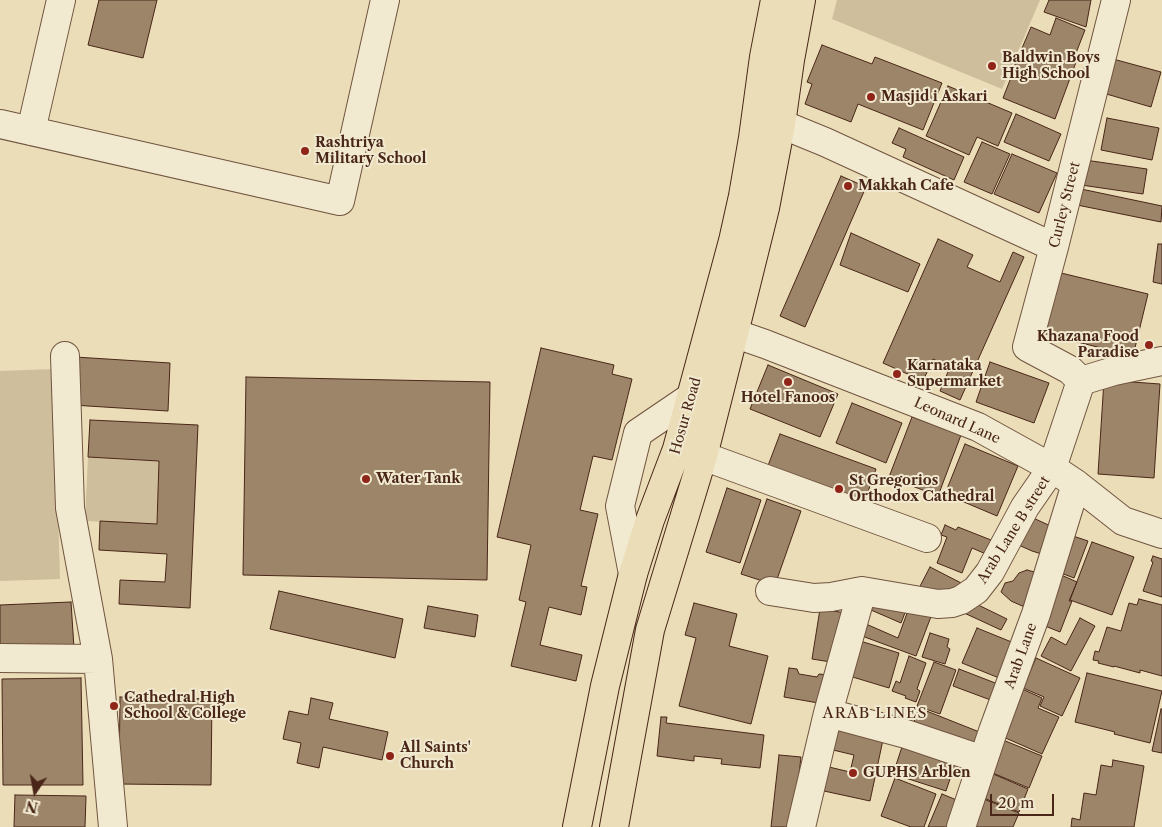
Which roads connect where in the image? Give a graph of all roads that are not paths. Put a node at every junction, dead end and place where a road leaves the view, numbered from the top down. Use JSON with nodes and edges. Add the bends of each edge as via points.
{"nodes":[{"id":1,"x":61,"y":0,"type":"edge"},
{"id":2,"x":385,"y":0,"type":"edge"},
{"id":3,"x":775,"y":0,"type":"edge"},
{"id":4,"x":801,"y":0,"type":"edge"},
{"id":5,"x":1116,"y":0,"type":"edge"},
{"id":6,"x":0,"y":124,"type":"edge"},
{"id":7,"x":781,"y":124,"type":"junction"},
{"id":8,"x":31,"y":131,"type":"junction"},
{"id":9,"x":1054,"y":247,"type":"junction"},
{"id":10,"x":723,"y":329,"type":"junction"},
{"id":11,"x":65,"y":356,"type":"dead end"},
{"id":12,"x":1162,"y":361,"type":"edge"},
{"id":13,"x":1081,"y":381,"type":"junction"},
{"id":14,"x":691,"y":397,"type":"junction"},
{"id":15,"x":703,"y":456,"type":"junction"},
{"id":16,"x":1052,"y":468,"type":"junction"},
{"id":17,"x":1076,"y":484,"type":"junction"},
{"id":18,"x":1025,"y":507,"type":"junction"},
{"id":19,"x":1063,"y":526,"type":"junction"},
{"id":20,"x":1162,"y":534,"type":"edge"},
{"id":21,"x":927,"y":538,"type":"dead end"},
{"id":22,"x":633,"y":574,"type":"junction"},
{"id":23,"x":770,"y":591,"type":"dead end"},
{"id":24,"x":862,"y":591,"type":"junction"},
{"id":25,"x":0,"y":658,"type":"edge"},
{"id":26,"x":98,"y":659,"type":"junction"},
{"id":27,"x":828,"y":713,"type":"junction"},
{"id":28,"x":984,"y":760,"type":"junction"},
{"id":29,"x":113,"y":827,"type":"edge"},
{"id":30,"x":577,"y":827,"type":"edge"},
{"id":31,"x":614,"y":827,"type":"edge"},
{"id":32,"x":801,"y":827,"type":"edge"},
{"id":33,"x":961,"y":827,"type":"edge"}],
"edges":[{"from":1,"to":8,"type":"street"},
{"from":2,"to":8,"type":"street","via":[[340,201]]},
{"from":3,"to":10,"type":"main road","name":"Hosur Road"},
{"from":4,"to":7,"type":"main road","name":"Hosur Road"},
{"from":5,"to":9,"type":"street","name":"Curley Street"},
{"from":6,"to":8,"type":"street"},
{"from":7,"to":9,"type":"street"},
{"from":7,"to":10,"type":"main road","name":"Hosur Road","via":[[765,208]]},
{"from":9,"to":13,"type":"street","name":"Curley Street","via":[[1026,347],[1070,370]]},
{"from":10,"to":14,"type":"main road","name":"Hosur Road"},
{"from":10,"to":15,"type":"main road","name":"Hosur Road"},
{"from":10,"to":16,"type":"street","name":"Leonard Lane","via":[[978,427]]},
{"from":11,"to":26,"type":"street","via":[[70,508]]},
{"from":12,"to":13,"type":"street"},
{"from":13,"to":16,"type":"street","name":"Arab Lane B street"},
{"from":14,"to":22,"type":"main road","name":"Hosur Road","via":[[677,449]]},
{"from":14,"to":22,"type":"street","via":[[638,433],[620,506]]},
{"from":15,"to":21,"type":"street"},
{"from":15,"to":31,"type":"main road","name":"Hosur Road","via":[[650,630]]},
{"from":16,"to":17,"type":"street","name":"Leonard Lane"},
{"from":16,"to":18,"type":"street","name":"Arab Lane B street"},
{"from":17,"to":19,"type":"street","name":"Arab Lane"},
{"from":17,"to":20,"type":"street","name":"Leonard Lane","via":[[1123,520]]},
{"from":18,"to":19,"type":"street"},
{"from":18,"to":24,"type":"street","name":"Arab Lane B street","via":[[990,572],[976,590],[961,600],[938,604]]},
{"from":19,"to":28,"type":"street","name":"Arab Lane","via":[[1036,614]]},
{"from":22,"to":30,"type":"main road","name":"Hosur Road","via":[[605,686]]},
{"from":23,"to":24,"type":"street","name":"Arab Lane B street","via":[[814,598]]},
{"from":24,"to":27,"type":"street"},
{"from":25,"to":26,"type":"street"},
{"from":26,"to":29,"type":"street"},
{"from":27,"to":28,"type":"street"},
{"from":27,"to":32,"type":"street"},
{"from":28,"to":33,"type":"street","name":"Arab Lane"}]}
